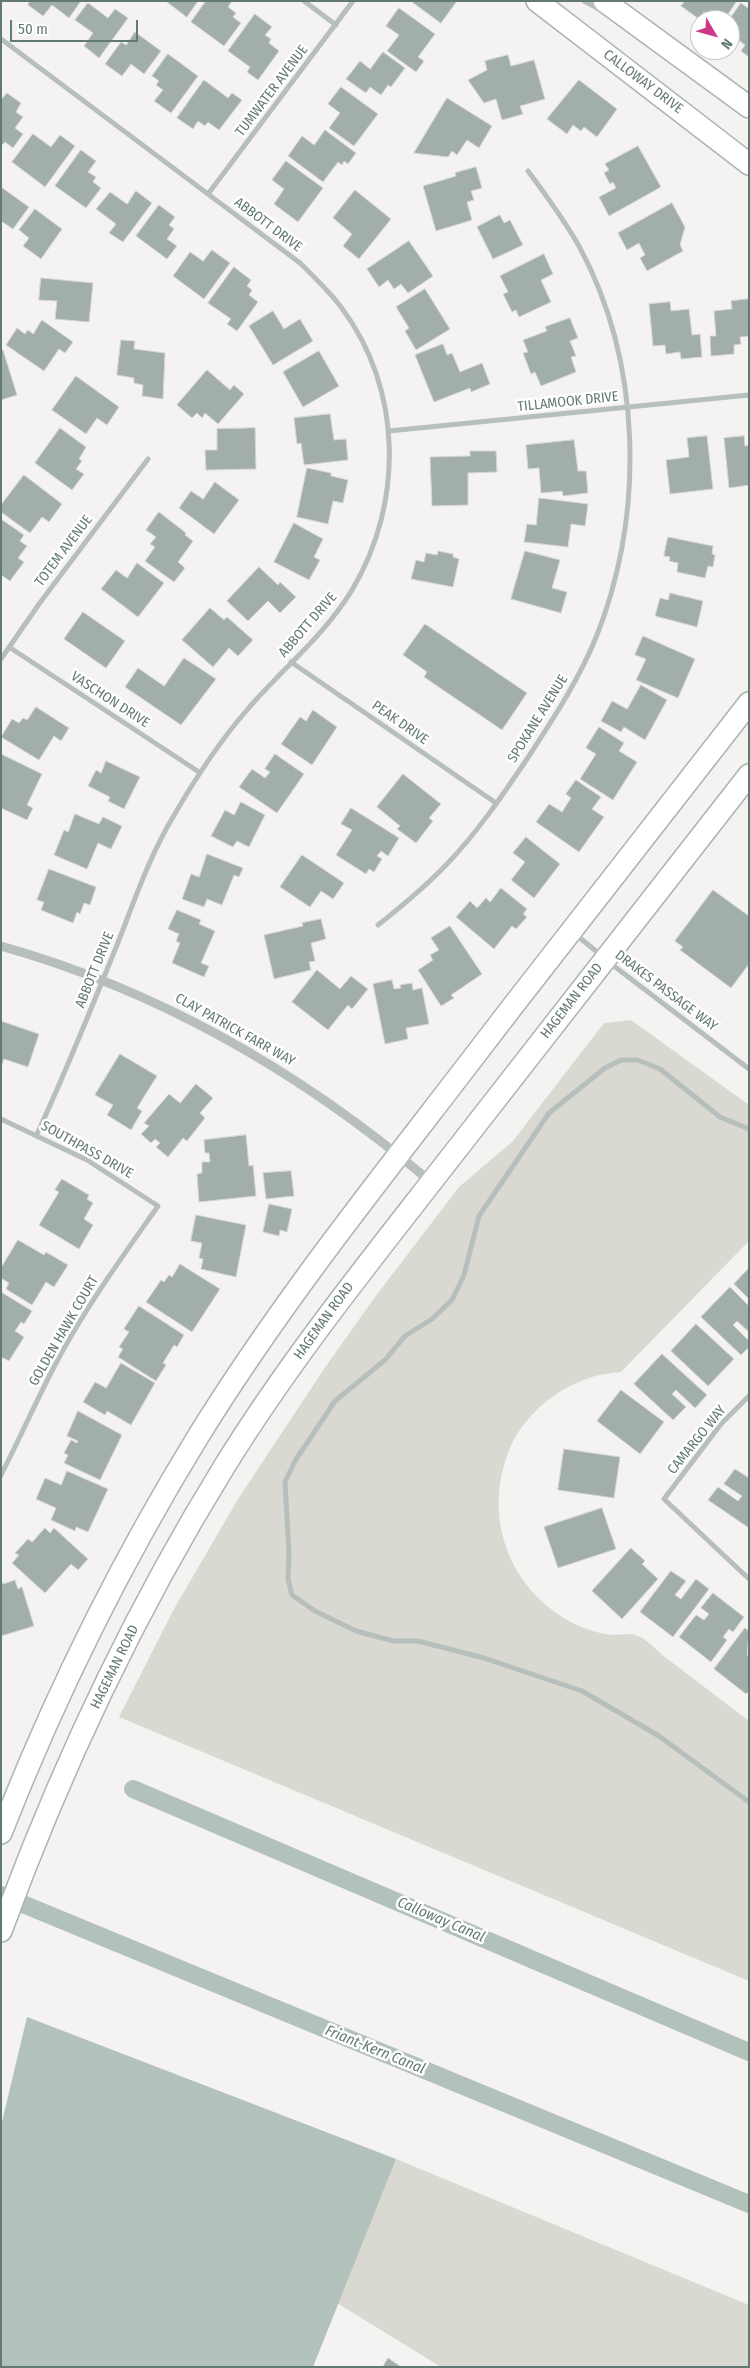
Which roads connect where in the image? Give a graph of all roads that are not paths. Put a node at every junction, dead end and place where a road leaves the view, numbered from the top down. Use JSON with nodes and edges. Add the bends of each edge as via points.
{"nodes":[{"id":1,"x":304,"y":1,"type":"edge"},
{"id":2,"x":353,"y":1,"type":"edge"},
{"id":3,"x":537,"y":1,"type":"edge"},
{"id":4,"x":584,"y":1,"type":"edge"},
{"id":5,"x":604,"y":1,"type":"edge"},
{"id":6,"x":336,"y":25,"type":"junction"},
{"id":7,"x":648,"y":34,"type":"junction"},
{"id":8,"x":1,"y":39,"type":"edge"},
{"id":9,"x":749,"y":107,"type":"edge"},
{"id":10,"x":749,"y":164,"type":"edge"},
{"id":11,"x":528,"y":171,"type":"dead end"},
{"id":12,"x":208,"y":194,"type":"junction"},
{"id":13,"x":749,"y":395,"type":"edge"},
{"id":14,"x":628,"y":408,"type":"junction"},
{"id":15,"x":389,"y":431,"type":"junction"},
{"id":16,"x":148,"y":459,"type":"dead end"},
{"id":17,"x":9,"y":647,"type":"junction"},
{"id":18,"x":1,"y":659,"type":"edge"},
{"id":19,"x":291,"y":662,"type":"junction"},
{"id":20,"x":749,"y":703,"type":"edge"},
{"id":21,"x":200,"y":772,"type":"junction"},
{"id":22,"x":749,"y":775,"type":"edge"},
{"id":23,"x":496,"y":804,"type":"junction"},
{"id":24,"x":378,"y":925,"type":"dead end"},
{"id":25,"x":571,"y":931,"type":"junction"},
{"id":26,"x":1,"y":946,"type":"edge"},
{"id":27,"x":605,"y":959,"type":"junction"},
{"id":28,"x":103,"y":980,"type":"junction"},
{"id":29,"x":749,"y":1069,"type":"edge"},
{"id":30,"x":1,"y":1119,"type":"edge"},
{"id":31,"x":749,"y":1129,"type":"edge"},
{"id":32,"x":37,"y":1134,"type":"junction"},
{"id":33,"x":398,"y":1155,"type":"junction"},
{"id":34,"x":431,"y":1182,"type":"junction"},
{"id":35,"x":158,"y":1206,"type":"joint"},
{"id":36,"x":749,"y":1396,"type":"edge"},
{"id":37,"x":1,"y":1474,"type":"edge"},
{"id":38,"x":749,"y":1579,"type":"edge"},
{"id":39,"x":749,"y":1802,"type":"edge"},
{"id":40,"x":1,"y":1833,"type":"edge"},
{"id":41,"x":2,"y":1930,"type":"edge"}],
"edges":[{"from":1,"to":6,"type":"street"},
{"from":2,"to":6,"type":"street","name":"TUMWATER AVENUE"},
{"from":3,"to":10,"type":"main road","name":"CALLOWAY DRIVE"},
{"from":4,"to":7,"type":"street"},
{"from":5,"to":7,"type":"main road"},
{"from":6,"to":12,"type":"street","name":"TUMWATER AVENUE"},
{"from":7,"to":9,"type":"main road"},
{"from":8,"to":12,"type":"street","name":"ABBOTT DRIVE"},
{"from":11,"to":14,"type":"street","name":"SPOKANE AVENUE","via":[[575,239],[598,289],[611,325]]},
{"from":12,"to":15,"type":"street","name":"ABBOTT DRIVE","via":[[300,263],[342,308],[372,362]]},
{"from":13,"to":14,"type":"street","name":"TILLAMOOK DRIVE"},
{"from":14,"to":15,"type":"street","name":"TILLAMOOK DRIVE"},
{"from":14,"to":23,"type":"street","name":"SPOKANE AVENUE","via":[[627,510],[613,586],[597,635],[559,712]]},
{"from":15,"to":19,"type":"street","name":"ABBOTT DRIVE","via":[[387,497],[368,560],[333,616]]},
{"from":16,"to":17,"type":"street","name":"TOTEM AVENUE"},
{"from":17,"to":18,"type":"street","name":"TOTEM AVENUE"},
{"from":17,"to":21,"type":"street","name":"VASCHON DRIVE"},
{"from":19,"to":21,"type":"street","name":"ABBOTT DRIVE","via":[[246,710]]},
{"from":19,"to":23,"type":"street","name":"PEAK DRIVE"},
{"from":20,"to":25,"type":"main road"},
{"from":21,"to":28,"type":"street","name":"ABBOTT DRIVE","via":[[146,870]]},
{"from":22,"to":27,"type":"main road","name":"HAGEMAN ROAD"},
{"from":23,"to":24,"type":"street","name":"SPOKANE AVENUE","via":[[447,865]]},
{"from":25,"to":27,"type":"street","name":"DRAKES PASSAGE WAY"},
{"from":25,"to":33,"type":"main road"},
{"from":26,"to":28,"type":"street","name":"CLAY PATRICK FARR WAY"},
{"from":27,"to":29,"type":"street","name":"DRAKES PASSAGE WAY"},
{"from":27,"to":34,"type":"main road","name":"HAGEMAN ROAD"},
{"from":28,"to":32,"type":"street","name":"ABBOTT DRIVE"},
{"from":28,"to":33,"type":"street","name":"CLAY PATRICK FARR WAY","via":[[186,1018],[269,1063],[317,1094]]},
{"from":30,"to":32,"type":"street","name":"SOUTHPASS DRIVE"},
{"from":31,"to":39,"type":"street","via":[[720,1117],[660,1069],[638,1060],[621,1060],[605,1068],[549,1113],[479,1216],[464,1275],[452,1300],[432,1319],[405,1336],[385,1360],[335,1401],[295,1461],[285,1482],[288,1579],[292,1595],[314,1611],[356,1631],[393,1641],[418,1641],[484,1658],[582,1691],[658,1736]]},
{"from":32,"to":35,"type":"street","name":"SOUTHPASS DRIVE","via":[[87,1160]]},
{"from":33,"to":34,"type":"street","name":"CLAY PATRICK FARR WAY"},
{"from":33,"to":40,"type":"main road","via":[[320,1256],[246,1362],[162,1497],[62,1689]]},
{"from":34,"to":41,"type":"main road","name":"HAGEMAN ROAD","via":[[359,1273],[273,1392],[189,1525],[88,1721],[48,1808]]},
{"from":35,"to":37,"type":"street","name":"GOLDEN HAWK COURT","via":[[63,1350]]},
{"from":36,"to":38,"type":"street","name":"CAMARGO WAY","via":[[721,1424],[664,1499]]}]}
